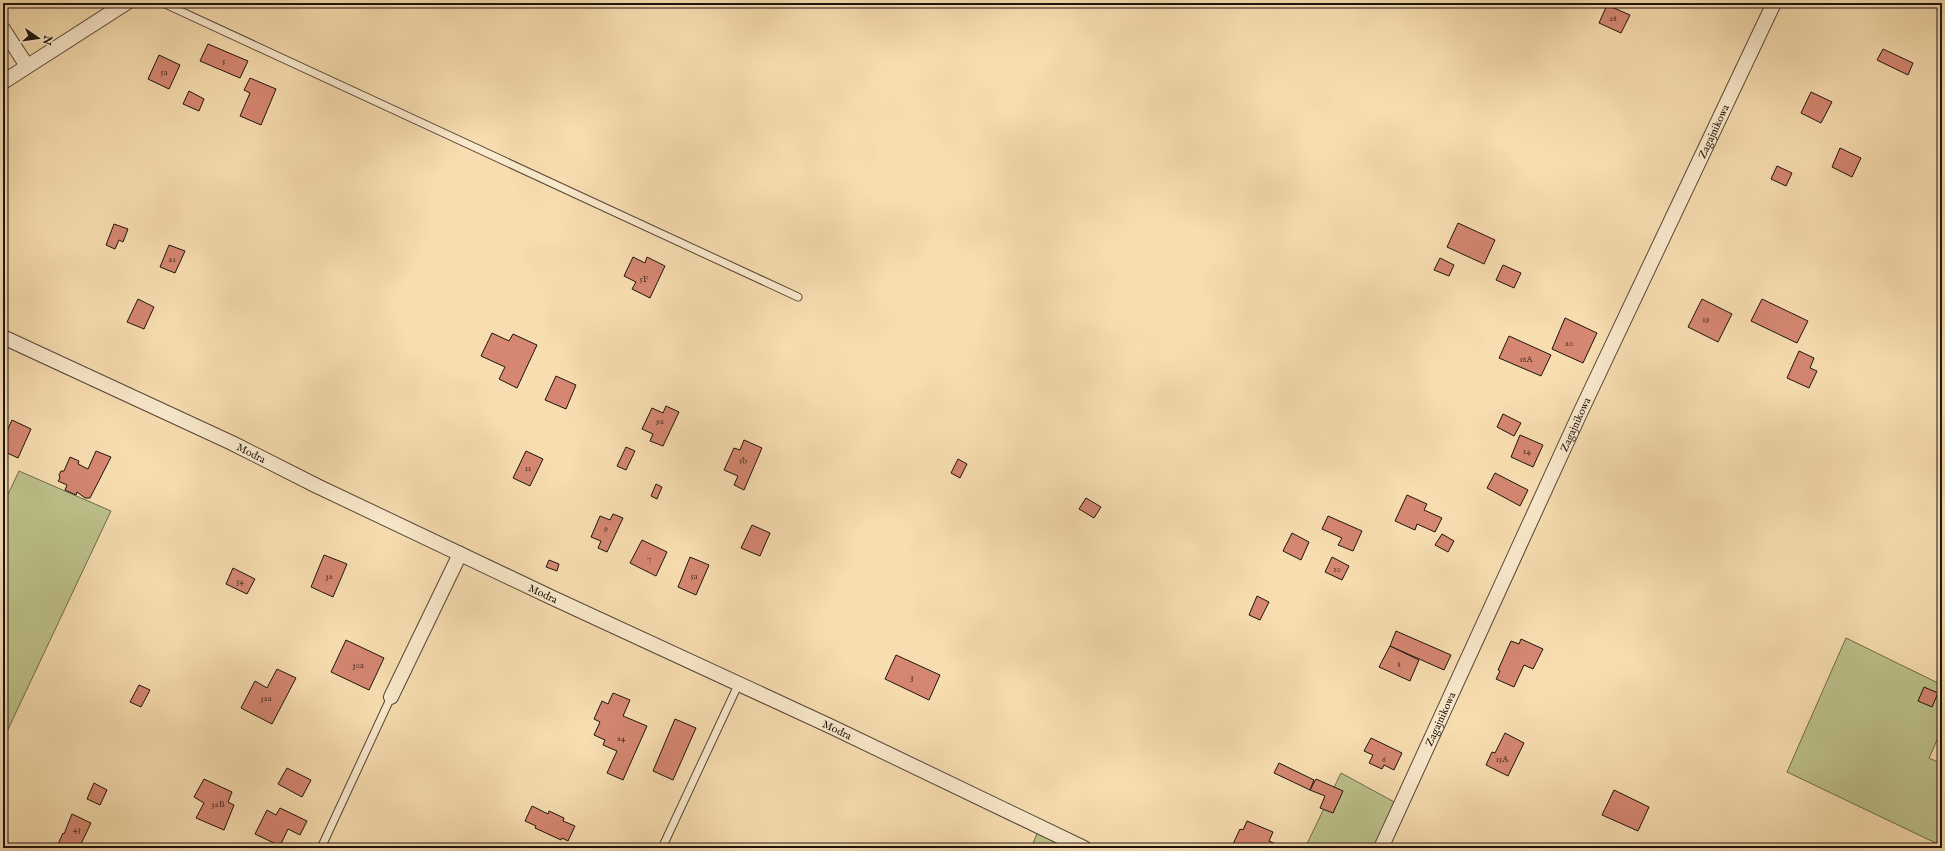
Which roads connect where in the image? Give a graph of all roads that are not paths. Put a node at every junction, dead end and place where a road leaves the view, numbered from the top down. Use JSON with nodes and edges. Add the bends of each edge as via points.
{"nodes":[{"id":1,"x":126,"y":3,"type":"edge"},
{"id":2,"x":163,"y":3,"type":"edge"},
{"id":3,"x":1774,"y":3,"type":"edge"},
{"id":4,"x":3,"y":29,"type":"edge"},
{"id":5,"x":27,"y":66,"type":"junction"},
{"id":6,"x":3,"y":82,"type":"edge"},
{"id":7,"x":798,"y":297,"type":"dead end"},
{"id":8,"x":3,"y":337,"type":"edge"},
{"id":9,"x":460,"y":554,"type":"junction"},
{"id":10,"x":739,"y":683,"type":"junction"},
{"id":11,"x":391,"y":698,"type":"joint"},
{"id":12,"x":321,"y":848,"type":"edge"},
{"id":13,"x":662,"y":848,"type":"edge"},
{"id":14,"x":1084,"y":848,"type":"edge"},
{"id":15,"x":1381,"y":848,"type":"edge"}],
"edges":[{"from":1,"to":5,"type":"street"},
{"from":2,"to":7,"type":"lane"},
{"from":3,"to":15,"type":"street","name":"Zagajnikowa","via":[[1585,404]]},
{"from":4,"to":5,"type":"street"},
{"from":5,"to":6,"type":"street"},
{"from":8,"to":9,"type":"street","name":"Modra","via":[[232,443]]},
{"from":9,"to":10,"type":"street","name":"Modra"},
{"from":9,"to":11,"type":"street"},
{"from":10,"to":13,"type":"lane"},
{"from":10,"to":14,"type":"street","name":"Modra"},
{"from":11,"to":12,"type":"lane"}]}
